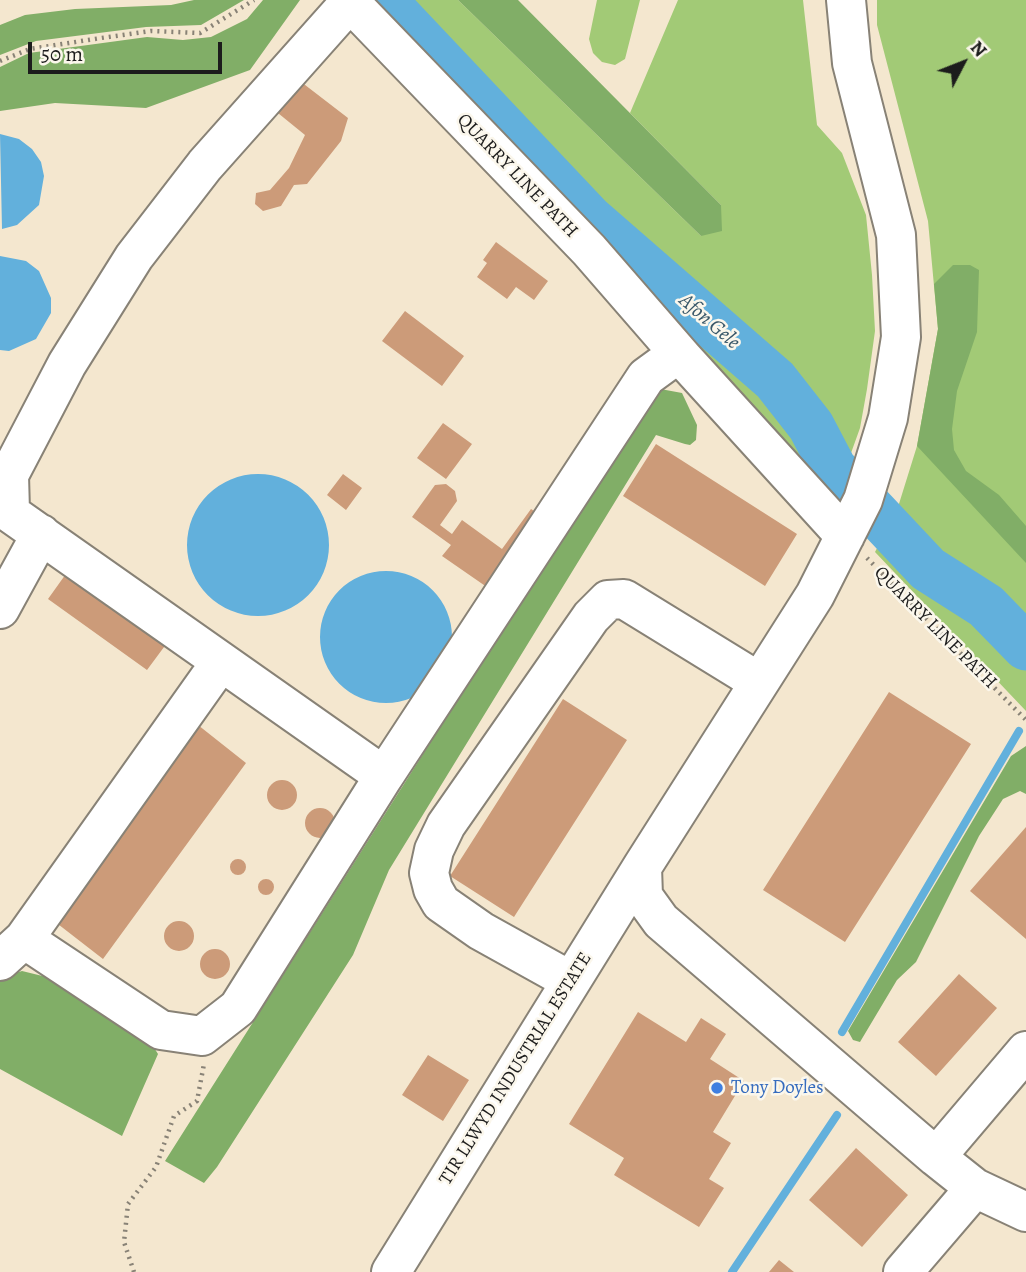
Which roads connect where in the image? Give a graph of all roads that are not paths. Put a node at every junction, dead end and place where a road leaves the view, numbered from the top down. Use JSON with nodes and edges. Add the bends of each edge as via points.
{"nodes":[{"id":1,"x":822,"y":0,"type":"edge"},
{"id":2,"x":846,"y":0,"type":"edge"},
{"id":3,"x":349,"y":1,"type":"edge"},
{"id":4,"x":870,"y":141,"type":"junction"},
{"id":5,"x":682,"y":357,"type":"junction"},
{"id":6,"x":5,"y":509,"type":"edge"},
{"id":7,"x":847,"y":532,"type":"junction"},
{"id":8,"x":41,"y":534,"type":"junction"},
{"id":9,"x":0,"y":609,"type":"edge"},
{"id":10,"x":220,"y":663,"type":"junction"},
{"id":11,"x":759,"y":682,"type":"junction"},
{"id":12,"x":384,"y":776,"type":"junction"},
{"id":13,"x":642,"y":867,"type":"junction"},
{"id":14,"x":12,"y":950,"type":"edge"},
{"id":15,"x":571,"y":981,"type":"junction"},
{"id":16,"x":1026,"y":1051,"type":"edge"},
{"id":17,"x":936,"y":1157,"type":"junction"},
{"id":18,"x":975,"y":1188,"type":"junction"},
{"id":19,"x":1026,"y":1212,"type":"edge"},
{"id":20,"x":391,"y":1272,"type":"edge"},
{"id":21,"x":903,"y":1272,"type":"edge"}],
"edges":[{"from":1,"to":4,"type":"street","via":[[836,109]]},
{"from":2,"to":4,"type":"street","name":"TIR LLWYD INDUSTRIAL ESTATE","via":[[852,63]]},
{"from":3,"to":5,"type":"street","name":"QUARRY LINE PATH","via":[[589,250]]},
{"from":3,"to":6,"type":"street","via":[[205,165],[134,257],[68,364],[9,475]]},
{"from":4,"to":7,"type":"street","name":"TIR LLWYD INDUSTRIAL ESTATE","via":[[896,235],[901,337],[876,466]]},
{"from":5,"to":7,"type":"street","name":"QUARRY LINE PATH"},
{"from":5,"to":12,"type":"street","via":[[672,358],[646,377]]},
{"from":6,"to":8,"type":"street"},
{"from":7,"to":11,"type":"street","name":"TIR LLWYD INDUSTRIAL ESTATE","via":[[815,595]]},
{"from":8,"to":9,"type":"street"},
{"from":8,"to":10,"type":"street"},
{"from":10,"to":12,"type":"street"},
{"from":10,"to":14,"type":"street"},
{"from":11,"to":13,"type":"street","name":"TIR LLWYD INDUSTRIAL ESTATE"},
{"from":11,"to":15,"type":"street","via":[[632,604],[608,600],[560,660],[446,825],[429,873],[441,903]]},
{"from":12,"to":14,"type":"street","via":[[238,1008],[202,1036],[161,1030]]},
{"from":13,"to":15,"type":"street","name":"TIR LLWYD INDUSTRIAL ESTATE"},
{"from":13,"to":17,"type":"street","via":[[643,896],[661,921]]},
{"from":15,"to":20,"type":"street","name":"TIR LLWYD INDUSTRIAL ESTATE"},
{"from":16,"to":17,"type":"street"},
{"from":17,"to":18,"type":"street"},
{"from":18,"to":19,"type":"street"},
{"from":18,"to":21,"type":"street"}]}
